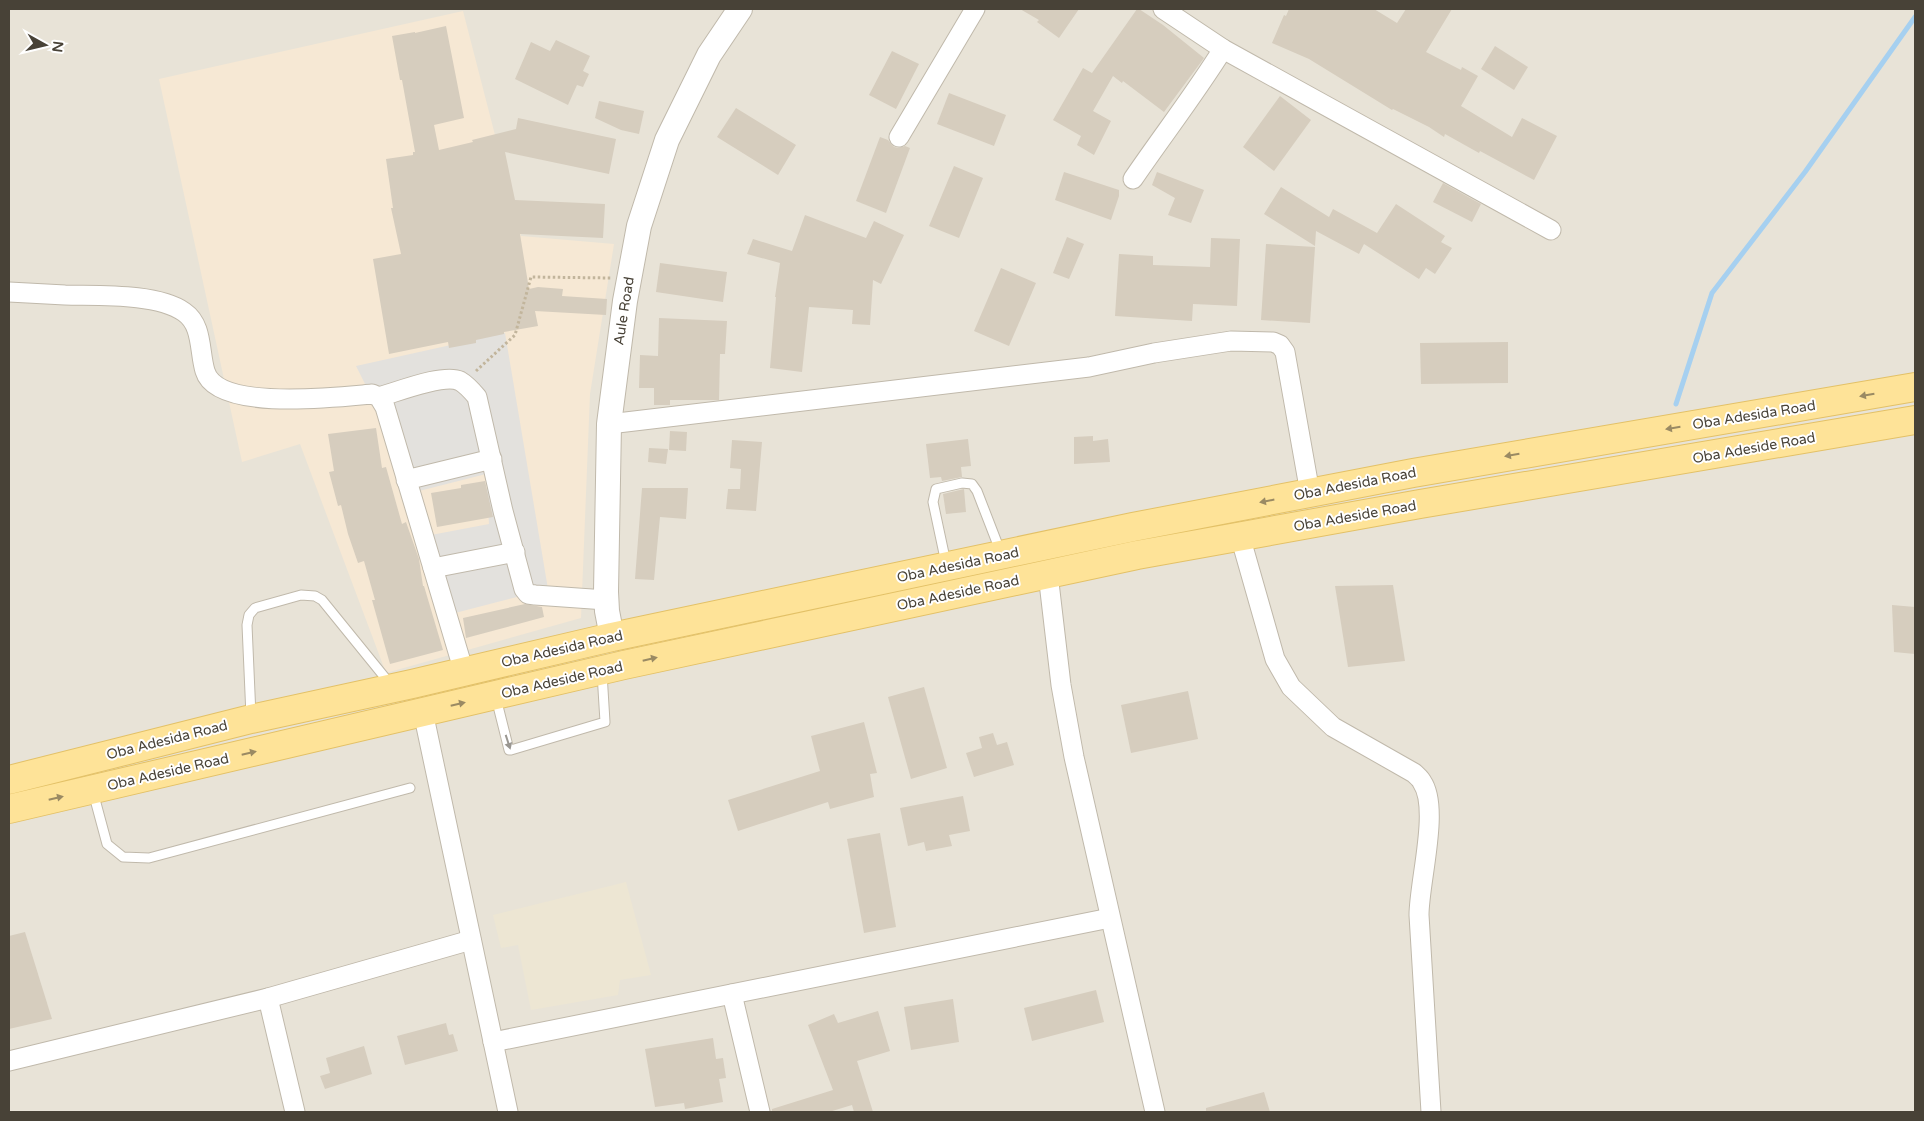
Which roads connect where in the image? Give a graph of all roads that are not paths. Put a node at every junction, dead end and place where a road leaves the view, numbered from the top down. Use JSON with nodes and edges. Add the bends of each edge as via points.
{"nodes":[{"id":1,"x":740,"y":9,"type":"edge"},
{"id":2,"x":974,"y":9,"type":"edge"},
{"id":3,"x":1163,"y":9,"type":"edge"},
{"id":4,"x":1223,"y":49,"type":"junction"},
{"id":5,"x":899,"y":137,"type":"dead end"},
{"id":6,"x":1133,"y":179,"type":"dead end"},
{"id":7,"x":1551,"y":230,"type":"dead end"},
{"id":8,"x":9,"y":292,"type":"edge"},
{"id":9,"x":1915,"y":387,"type":"edge"},
{"id":10,"x":379,"y":397,"type":"junction"},
{"id":11,"x":1915,"y":420,"type":"edge"},
{"id":12,"x":609,"y":424,"type":"junction"},
{"id":13,"x":492,"y":459,"type":"junction"},
{"id":14,"x":1413,"y":473,"type":"junction"},
{"id":15,"x":406,"y":480,"type":"junction"},
{"id":16,"x":1310,"y":493,"type":"junction"},
{"id":17,"x":1420,"y":504,"type":"junction"},
{"id":18,"x":1240,"y":536,"type":"junction"},
{"id":19,"x":515,"y":552,"type":"junction"},
{"id":20,"x":1002,"y":555,"type":"junction"},
{"id":21,"x":947,"y":567,"type":"junction"},
{"id":22,"x":433,"y":568,"type":"junction"},
{"id":23,"x":1048,"y":574,"type":"junction"},
{"id":24,"x":606,"y":600,"type":"junction"},
{"id":25,"x":612,"y":637,"type":"junction"},
{"id":26,"x":602,"y":670,"type":"junction"},
{"id":27,"x":464,"y":672,"type":"junction"},
{"id":28,"x":393,"y":688,"type":"junction"},
{"id":29,"x":496,"y":696,"type":"junction"},
{"id":30,"x":423,"y":712,"type":"junction"},
{"id":31,"x":251,"y":719,"type":"junction"},
{"id":32,"x":9,"y":780,"type":"edge"},
{"id":33,"x":410,"y":788,"type":"dead end"},
{"id":34,"x":92,"y":790,"type":"junction"},
{"id":35,"x":9,"y":809,"type":"edge"},
{"id":36,"x":1110,"y":918,"type":"junction"},
{"id":37,"x":471,"y":940,"type":"junction"},
{"id":38,"x":732,"y":994,"type":"junction"},
{"id":39,"x":268,"y":998,"type":"junction"},
{"id":40,"x":493,"y":1042,"type":"junction"},
{"id":41,"x":9,"y":1061,"type":"edge"},
{"id":42,"x":295,"y":1112,"type":"edge"},
{"id":43,"x":508,"y":1112,"type":"edge"},
{"id":44,"x":760,"y":1112,"type":"edge"},
{"id":45,"x":1156,"y":1112,"type":"edge"},
{"id":46,"x":1431,"y":1112,"type":"edge"}],
"edges":[{"from":1,"to":12,"type":"street","name":"Aule Road","via":[[709,55],[667,140],[639,226]]},
{"from":2,"to":5,"type":"street"},
{"from":3,"to":4,"type":"street"},
{"from":4,"to":6,"type":"street","via":[[1198,90]]},
{"from":4,"to":7,"type":"street"},
{"from":8,"to":10,"type":"street","via":[[116,296],[172,305],[194,322],[205,372],[211,383],[222,390],[249,396],[306,400],[372,394]]},
{"from":9,"to":14,"type":"main road","name":"Oba Adesida Road","one_way":true},
{"from":10,"to":13,"type":"street","via":[[444,379],[458,380],[477,397]]},
{"from":10,"to":15,"type":"street","via":[[385,407]]},
{"from":11,"to":17,"type":"main road","name":"Oba Adeside Road"},
{"from":12,"to":16,"type":"street","via":[[1089,367],[1231,341],[1273,342],[1285,352]]},
{"from":12,"to":24,"type":"street","name":"Aule Road"},
{"from":13,"to":15,"type":"street"},
{"from":13,"to":19,"type":"street"},
{"from":14,"to":16,"type":"main road","name":"Oba Adesida Road"},
{"from":14,"to":17,"type":"main road"},
{"from":15,"to":22,"type":"street"},
{"from":16,"to":20,"type":"main road","name":"Oba Adesida Road","one_way":true},
{"from":17,"to":18,"type":"main road","name":"Oba Adeside Road"},
{"from":18,"to":23,"type":"main road","name":"Oba Adeside Road"},
{"from":18,"to":46,"type":"street","via":[[1274,659],[1291,687],[1333,727],[1414,774],[1423,782],[1427,793],[1430,814],[1419,915]]},
{"from":19,"to":22,"type":"street"},
{"from":19,"to":24,"type":"street","via":[[528,594]]},
{"from":20,"to":21,"type":"main road","name":"Oba Adesida Road"},
{"from":20,"to":21,"type":"lane","via":[[977,491],[972,484],[962,483],[936,489],[933,496]]},
{"from":21,"to":25,"type":"main road","name":"Oba Adesida Road"},
{"from":22,"to":27,"type":"street"},
{"from":26,"to":23,"type":"main road","name":"Oba Adeside Road","one_way":true},
{"from":23,"to":36,"type":"street","via":[[1072,748]]},
{"from":24,"to":25,"type":"street","name":"Aule Road"},
{"from":25,"to":27,"type":"main road","name":"Oba Adesida Road"},
{"from":26,"to":29,"type":"main road","name":"Oba Adeside Road"},
{"from":29,"to":26,"type":"lane","one_way":true,"via":[[511,750],[605,722]]},
{"from":27,"to":28,"type":"main road","name":"Oba Adesida Road"},
{"from":28,"to":31,"type":"main road","name":"Oba Adesida Road"},
{"from":28,"to":31,"type":"lane","via":[[322,600],[301,595],[255,608],[249,614],[246,625]]},
{"from":30,"to":29,"type":"main road","name":"Oba Adeside Road","one_way":true},
{"from":34,"to":30,"type":"main road","name":"Oba Adeside Road","one_way":true},
{"from":30,"to":37,"type":"street"},
{"from":31,"to":32,"type":"main road","name":"Oba Adesida Road"},
{"from":33,"to":34,"type":"lane","via":[[149,858],[123,857],[107,844]]},
{"from":35,"to":34,"type":"main road","name":"Oba Adeside Road","one_way":true},
{"from":36,"to":38,"type":"street"},
{"from":36,"to":45,"type":"street"},
{"from":37,"to":39,"type":"street"},
{"from":37,"to":40,"type":"street"},
{"from":38,"to":40,"type":"street"},
{"from":38,"to":44,"type":"street"},
{"from":39,"to":41,"type":"street"},
{"from":39,"to":42,"type":"street"},
{"from":40,"to":43,"type":"street"}]}
